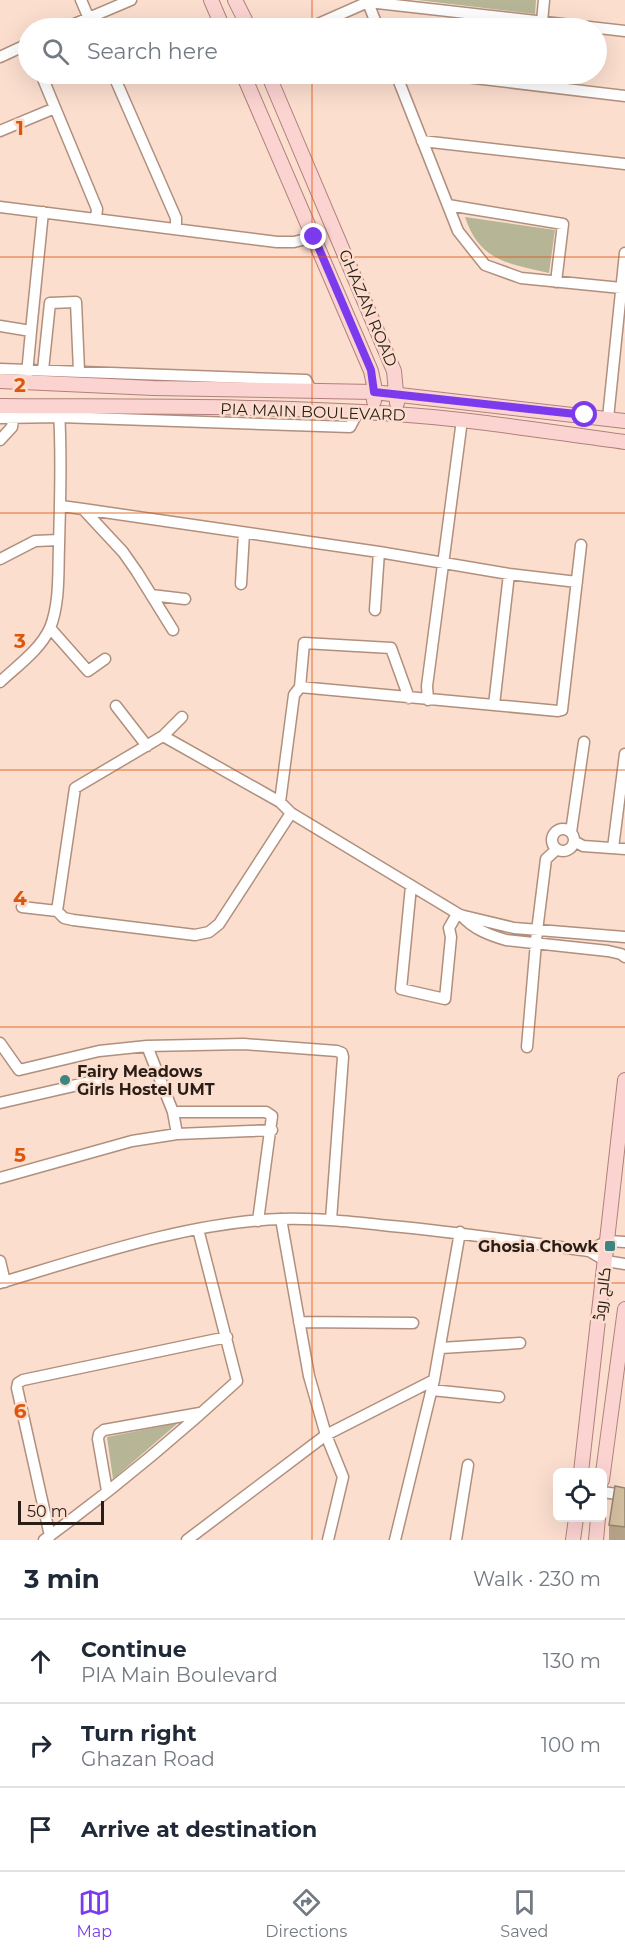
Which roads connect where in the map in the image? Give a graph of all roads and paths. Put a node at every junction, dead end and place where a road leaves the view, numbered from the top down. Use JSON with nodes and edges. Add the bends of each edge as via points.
{"nodes":[{"id":1,"x":81,"y":0,"type":"edge"},
{"id":2,"x":131,"y":0,"type":"edge"},
{"id":3,"x":211,"y":0,"type":"edge"},
{"id":4,"x":236,"y":0,"type":"edge"},
{"id":5,"x":544,"y":0,"type":"edge"},
{"id":6,"x":368,"y":1,"type":"edge"},
{"id":7,"x":89,"y":18,"type":"edge"},
{"id":8,"x":100,"y":18,"type":"edge"},
{"id":9,"x":219,"y":18,"type":"edge"},
{"id":10,"x":244,"y":18,"type":"edge"},
{"id":11,"x":331,"y":18,"type":"edge"},
{"id":12,"x":374,"y":18,"type":"edge"},
{"id":13,"x":509,"y":18,"type":"edge"},
{"id":14,"x":542,"y":18,"type":"edge"},
{"id":15,"x":607,"y":29,"type":"edge"},
{"id":16,"x":625,"y":31,"type":"edge"},
{"id":17,"x":18,"y":49,"type":"edge"},
{"id":18,"x":0,"y":57,"type":"edge"},
{"id":19,"x":44,"y":84,"type":"edge"},
{"id":20,"x":117,"y":84,"type":"edge"},
{"id":21,"x":247,"y":84,"type":"edge"},
{"id":22,"x":272,"y":84,"type":"edge"},
{"id":23,"x":400,"y":84,"type":"edge"},
{"id":24,"x":524,"y":84,"type":"edge"},
{"id":25,"x":625,"y":96,"type":"edge"},
{"id":26,"x":55,"y":108,"type":"junction"},
{"id":27,"x":0,"y":132,"type":"edge"},
{"id":28,"x":422,"y":141,"type":"junction"},
{"id":29,"x":625,"y":164,"type":"edge"},
{"id":30,"x":448,"y":205,"type":"junction"},
{"id":31,"x":0,"y":207,"type":"edge"},
{"id":32,"x":43,"y":212,"type":"junction"},
{"id":33,"x":96,"y":218,"type":"junction"},
{"id":34,"x":176,"y":229,"type":"junction"},
{"id":35,"x":314,"y":237,"type":"junction"},
{"id":36,"x":625,"y":253,"type":"edge"},
{"id":37,"x":556,"y":282,"type":"junction"},
{"id":38,"x":621,"y":288,"type":"junction"},
{"id":39,"x":0,"y":326,"type":"edge"},
{"id":40,"x":31,"y":331,"type":"junction"},
{"id":41,"x":0,"y":369,"type":"edge"},
{"id":42,"x":43,"y":370,"type":"junction"},
{"id":43,"x":79,"y":371,"type":"junction"},
{"id":44,"x":27,"y":375,"type":"junction"},
{"id":45,"x":0,"y":381,"type":"edge"},
{"id":46,"x":310,"y":390,"type":"junction"},
{"id":47,"x":374,"y":392,"type":"junction"},
{"id":48,"x":398,"y":394,"type":"junction"},
{"id":49,"x":0,"y":406,"type":"edge"},
{"id":50,"x":59,"y":411,"type":"junction"},
{"id":51,"x":14,"y":412,"type":"junction"},
{"id":52,"x":373,"y":413,"type":"junction"},
{"id":53,"x":397,"y":414,"type":"junction"},
{"id":54,"x":0,"y":418,"type":"edge"},
{"id":55,"x":608,"y":418,"type":"junction"},
{"id":56,"x":462,"y":420,"type":"junction"},
{"id":57,"x":625,"y":421,"type":"edge"},
{"id":58,"x":0,"y":440,"type":"edge"},
{"id":59,"x":625,"y":442,"type":"edge"},
{"id":60,"x":61,"y":506,"type":"junction"},
{"id":61,"x":83,"y":508,"type":"junction"},
{"id":62,"x":244,"y":533,"type":"junction"},
{"id":63,"x":59,"y":540,"type":"junction"},
{"id":64,"x":581,"y":545,"type":"dead end"},
{"id":65,"x":380,"y":552,"type":"junction"},
{"id":66,"x":0,"y":559,"type":"edge"},
{"id":67,"x":443,"y":562,"type":"junction"},
{"id":68,"x":509,"y":574,"type":"junction"},
{"id":69,"x":577,"y":582,"type":"junction"},
{"id":70,"x":241,"y":584,"type":"dead end"},
{"id":71,"x":151,"y":595,"type":"junction"},
{"id":72,"x":185,"y":599,"type":"dead end"},
{"id":73,"x":375,"y":610,"type":"dead end"},
{"id":74,"x":50,"y":628,"type":"junction"},
{"id":75,"x":173,"y":630,"type":"dead end"},
{"id":76,"x":105,"y":659,"type":"dead end"},
{"id":77,"x":0,"y":682,"type":"edge"},
{"id":78,"x":300,"y":687,"type":"junction"},
{"id":79,"x":409,"y":698,"type":"junction"},
{"id":80,"x":428,"y":700,"type":"junction"},
{"id":81,"x":494,"y":705,"type":"junction"},
{"id":82,"x":116,"y":706,"type":"dead end"},
{"id":83,"x":182,"y":717,"type":"dead end"},
{"id":84,"x":163,"y":736,"type":"junction"},
{"id":85,"x":584,"y":742,"type":"dead end"},
{"id":86,"x":147,"y":746,"type":"junction"},
{"id":87,"x":625,"y":754,"type":"edge"},
{"id":88,"x":279,"y":802,"type":"junction"},
{"id":89,"x":291,"y":813,"type":"junction"},
{"id":90,"x":572,"y":837,"type":"junction"},
{"id":91,"x":612,"y":848,"type":"junction"},
{"id":92,"x":557,"y":849,"type":"junction"},
{"id":93,"x":625,"y":849,"type":"edge"},
{"id":94,"x":411,"y":886,"type":"junction"},
{"id":95,"x":22,"y":907,"type":"dead end"},
{"id":96,"x":57,"y":911,"type":"junction"},
{"id":97,"x":459,"y":914,"type":"junction"},
{"id":98,"x":537,"y":931,"type":"junction"},
{"id":99,"x":625,"y":937,"type":"edge"},
{"id":100,"x":536,"y":944,"type":"junction"},
{"id":101,"x":625,"y":957,"type":"edge"},
{"id":102,"x":0,"y":1043,"type":"edge"},
{"id":103,"x":147,"y":1046,"type":"junction"},
{"id":104,"x":527,"y":1047,"type":"dead end"},
{"id":105,"x":625,"y":1080,"type":"edge"},
{"id":106,"x":67,"y":1088,"type":"dead end"},
{"id":107,"x":0,"y":1103,"type":"edge"},
{"id":108,"x":173,"y":1112,"type":"junction"},
{"id":109,"x":272,"y":1130,"type":"junction"},
{"id":110,"x":177,"y":1134,"type":"junction"},
{"id":111,"x":0,"y":1178,"type":"edge"},
{"id":112,"x":281,"y":1219,"type":"junction"},
{"id":113,"x":331,"y":1220,"type":"junction"},
{"id":114,"x":258,"y":1221,"type":"junction"},
{"id":115,"x":198,"y":1229,"type":"junction"},
{"id":116,"x":460,"y":1232,"type":"junction"},
{"id":117,"x":607,"y":1241,"type":"junction"},
{"id":118,"x":625,"y":1242,"type":"edge"},
{"id":119,"x":589,"y":1251,"type":"junction"},
{"id":120,"x":0,"y":1261,"type":"edge"},
{"id":121,"x":606,"y":1262,"type":"junction"},
{"id":122,"x":625,"y":1264,"type":"edge"},
{"id":123,"x":2,"y":1283,"type":"edge"},
{"id":124,"x":625,"y":1309,"type":"edge"},
{"id":125,"x":299,"y":1322,"type":"junction"},
{"id":126,"x":413,"y":1323,"type":"dead end"},
{"id":127,"x":226,"y":1337,"type":"junction"},
{"id":128,"x":520,"y":1343,"type":"dead end"},
{"id":129,"x":441,"y":1348,"type":"junction"},
{"id":130,"x":433,"y":1385,"type":"junction"},
{"id":131,"x":499,"y":1397,"type":"dead end"},
{"id":132,"x":202,"y":1413,"type":"junction"},
{"id":133,"x":326,"y":1435,"type":"junction"},
{"id":134,"x":468,"y":1465,"type":"dead end"},
{"id":135,"x":582,"y":1468,"type":"edge"},
{"id":136,"x":605,"y":1468,"type":"edge"},
{"id":137,"x":107,"y":1491,"type":"junction"},
{"id":138,"x":607,"y":1493,"type":"edge"},
{"id":139,"x":625,"y":1495,"type":"edge"},
{"id":140,"x":575,"y":1522,"type":"edge"},
{"id":141,"x":598,"y":1522,"type":"edge"},
{"id":142,"x":47,"y":1538,"type":"edge"},
{"id":143,"x":193,"y":1538,"type":"edge"},
{"id":144,"x":328,"y":1540,"type":"edge"},
{"id":145,"x":395,"y":1540,"type":"edge"},
{"id":146,"x":456,"y":1540,"type":"edge"},
{"id":147,"x":573,"y":1540,"type":"edge"},
{"id":148,"x":596,"y":1540,"type":"edge"}],
"edges":[{"from":1,"to":7,"type":"street"},
{"from":2,"to":8,"type":"street"},
{"from":3,"to":9,"type":"main road"},
{"from":4,"to":10,"type":"main road"},
{"from":5,"to":14,"type":"street"},
{"from":6,"to":11,"type":"street"},
{"from":6,"to":12,"type":"street"},
{"from":6,"to":13,"type":"street"},
{"from":15,"to":16,"type":"street"},
{"from":17,"to":18,"type":"street"},
{"from":19,"to":26,"type":"street"},
{"from":20,"to":34,"type":"street","via":[[176,218]]},
{"from":21,"to":35,"type":"main road","name":"GHAZAN ROAD"},
{"from":22,"to":48,"type":"main road","name":"GHAZAN ROAD","via":[[394,371]]},
{"from":23,"to":28,"type":"street"},
{"from":24,"to":25,"type":"street"},
{"from":26,"to":27,"type":"street"},
{"from":26,"to":33,"type":"street","via":[[97,209]]},
{"from":28,"to":29,"type":"street"},
{"from":28,"to":30,"type":"street"},
{"from":30,"to":37,"type":"street","via":[[458,231],[485,265],[521,278]]},
{"from":30,"to":37,"type":"street","via":[[563,224]]},
{"from":31,"to":32,"type":"street"},
{"from":32,"to":33,"type":"street"},
{"from":32,"to":40,"type":"street"},
{"from":33,"to":34,"type":"street"},
{"from":34,"to":35,"type":"street","via":[[277,242]]},
{"from":35,"to":47,"type":"main road","name":"GHAZAN ROAD","via":[[371,370]]},
{"from":36,"to":38,"type":"street"},
{"from":37,"to":38,"type":"street"},
{"from":38,"to":55,"type":"street"},
{"from":39,"to":40,"type":"street"},
{"from":40,"to":44,"type":"street"},
{"from":41,"to":44,"type":"street"},
{"from":42,"to":43,"type":"street"},
{"from":42,"to":43,"type":"street","via":[[50,303],[76,302]]},
{"from":42,"to":44,"type":"street"},
{"from":43,"to":46,"type":"street","via":[[306,380]]},
{"from":44,"to":45,"type":"main road","name":"PIA MAIN BOULEVARD"},
{"from":44,"to":46,"type":"main road","name":"PIA MAIN BOULEVARD","via":[[153,388]]},
{"from":46,"to":47,"type":"main road","name":"PIA MAIN BOULEVARD"},
{"from":47,"to":48,"type":"main road","name":"PIA MAIN BOULEVARD"},
{"from":47,"to":52,"type":"main road","name":"GHAZAN ROAD"},
{"from":48,"to":53,"type":"main road","name":"GHAZAN ROAD"},
{"from":48,"to":55,"type":"main road","name":"PIA MAIN BOULEVARD"},
{"from":49,"to":51,"type":"main road","name":"PIA MAIN BOULEVARD"},
{"from":50,"to":51,"type":"main road","name":"PIA MAIN BOULEVARD"},
{"from":50,"to":52,"type":"main road","name":"PIA MAIN BOULEVARD"},
{"from":50,"to":60,"type":"street"},
{"from":51,"to":54,"type":"street"},
{"from":51,"to":58,"type":"street","via":[[12,428]]},
{"from":52,"to":53,"type":"main road","name":"PIA MAIN BOULEVARD"},
{"from":53,"to":56,"type":"main road","name":"PIA MAIN BOULEVARD"},
{"from":55,"to":57,"type":"main road","name":"PIA MAIN BOULEVARD"},
{"from":56,"to":59,"type":"main road","name":"PIA MAIN BOULEVARD"},
{"from":56,"to":67,"type":"street"},
{"from":60,"to":61,"type":"street"},
{"from":60,"to":63,"type":"street"},
{"from":61,"to":62,"type":"street"},
{"from":61,"to":71,"type":"street","via":[[123,552]]},
{"from":62,"to":65,"type":"street"},
{"from":62,"to":70,"type":"street"},
{"from":63,"to":66,"type":"street","via":[[35,541]]},
{"from":63,"to":74,"type":"street"},
{"from":64,"to":69,"type":"street"},
{"from":65,"to":67,"type":"street"},
{"from":65,"to":73,"type":"street"},
{"from":67,"to":68,"type":"street"},
{"from":67,"to":80,"type":"street"},
{"from":68,"to":69,"type":"street"},
{"from":68,"to":81,"type":"street"},
{"from":69,"to":81,"type":"street","via":[[562,710]]},
{"from":71,"to":72,"type":"street"},
{"from":71,"to":75,"type":"street"},
{"from":74,"to":76,"type":"street","via":[[88,671]]},
{"from":74,"to":77,"type":"street","via":[[31,653]]},
{"from":78,"to":79,"type":"street"},
{"from":78,"to":79,"type":"street","via":[[304,643],[391,648]]},
{"from":78,"to":88,"type":"street","via":[[294,695]]},
{"from":79,"to":80,"type":"street"},
{"from":80,"to":81,"type":"street"},
{"from":82,"to":86,"type":"street"},
{"from":83,"to":84,"type":"street"},
{"from":84,"to":86,"type":"street"},
{"from":84,"to":88,"type":"street"},
{"from":85,"to":90,"type":"street"},
{"from":86,"to":96,"type":"street","via":[[75,788]]},
{"from":87,"to":91,"type":"street"},
{"from":88,"to":89,"type":"street"},
{"from":89,"to":94,"type":"street"},
{"from":89,"to":96,"type":"street","via":[[210,932],[195,935],[73,920]]},
{"from":90,"to":91,"type":"street","via":[[583,846]]},
{"from":90,"to":92,"type":"street","via":[[571,848]]},
{"from":90,"to":92,"type":"street","via":[[564,829],[557,831],[552,836]]},
{"from":91,"to":93,"type":"street"},
{"from":92,"to":98,"type":"street","via":[[546,859]]},
{"from":94,"to":97,"type":"street"},
{"from":94,"to":97,"type":"street","via":[[401,989],[445,999],[449,928]]},
{"from":95,"to":96,"type":"street"},
{"from":97,"to":98,"type":"street"},
{"from":97,"to":100,"type":"street","via":[[490,936]]},
{"from":98,"to":99,"type":"street"},
{"from":98,"to":100,"type":"street"},
{"from":100,"to":101,"type":"street","via":[[608,951]]},
{"from":100,"to":104,"type":"street"},
{"from":102,"to":103,"type":"street","via":[[19,1070],[99,1051]]},
{"from":103,"to":108,"type":"street"},
{"from":103,"to":113,"type":"street","via":[[244,1044],[342,1053]]},
{"from":105,"to":117,"type":"main road","name":"کالج روڈ"},
{"from":106,"to":107,"type":"street"},
{"from":108,"to":109,"type":"street","via":[[266,1112],[272,1116]]},
{"from":108,"to":110,"type":"street"},
{"from":109,"to":110,"type":"street"},
{"from":109,"to":114,"type":"street"},
{"from":110,"to":111,"type":"street","via":[[132,1141]]},
{"from":112,"to":113,"type":"street"},
{"from":112,"to":114,"type":"street"},
{"from":112,"to":125,"type":"street"},
{"from":113,"to":116,"type":"street"},
{"from":114,"to":115,"type":"street"},
{"from":115,"to":123,"type":"street"},
{"from":115,"to":127,"type":"street"},
{"from":116,"to":119,"type":"street"},
{"from":116,"to":129,"type":"street"},
{"from":117,"to":118,"type":"street"},
{"from":117,"to":119,"type":"street"},
{"from":117,"to":121,"type":"main road","name":"کالج روڈ"},
{"from":119,"to":121,"type":"street"},
{"from":120,"to":123,"type":"street"},
{"from":121,"to":122,"type":"street"},
{"from":121,"to":135,"type":"main road","name":"کالج روڈ"},
{"from":124,"to":136,"type":"main road","name":"کالج روڈ"},
{"from":125,"to":126,"type":"street"},
{"from":125,"to":133,"type":"street"},
{"from":127,"to":132,"type":"street","via":[[237,1381]]},
{"from":127,"to":142,"type":"street","via":[[18,1383]]},
{"from":128,"to":129,"type":"street"},
{"from":129,"to":130,"type":"street"},
{"from":130,"to":131,"type":"street"},
{"from":130,"to":133,"type":"street"},
{"from":130,"to":145,"type":"street"},
{"from":132,"to":137,"type":"street"},
{"from":132,"to":137,"type":"street","via":[[99,1434]]},
{"from":133,"to":143,"type":"street"},
{"from":133,"to":144,"type":"street","via":[[343,1477]]},
{"from":134,"to":146,"type":"street"},
{"from":137,"to":142,"type":"street"},
{"from":138,"to":139,"type":"street"},
{"from":140,"to":147,"type":"main road"},
{"from":141,"to":148,"type":"main road"}]}
